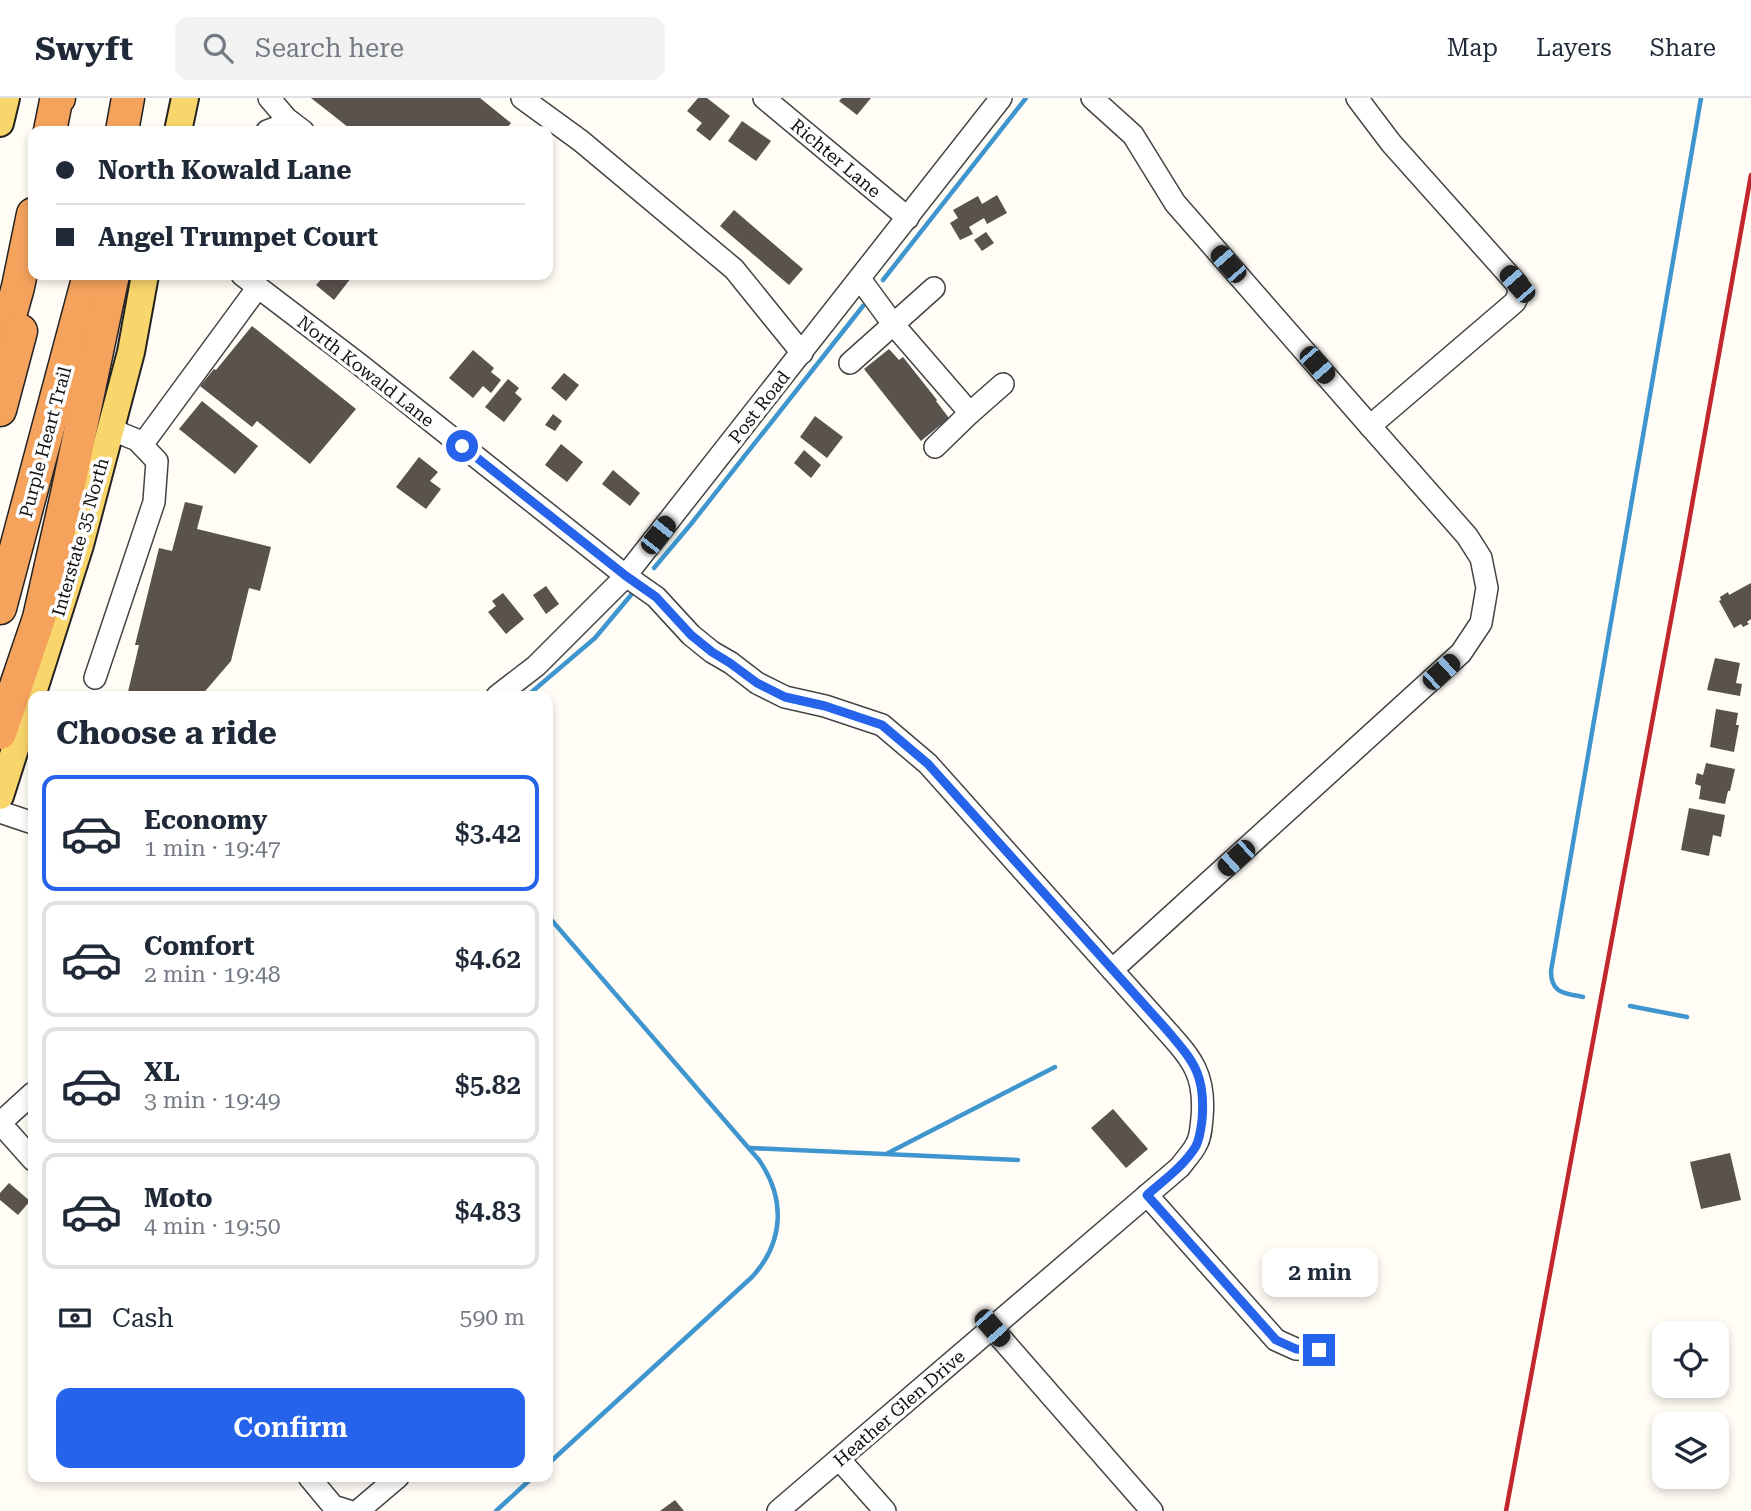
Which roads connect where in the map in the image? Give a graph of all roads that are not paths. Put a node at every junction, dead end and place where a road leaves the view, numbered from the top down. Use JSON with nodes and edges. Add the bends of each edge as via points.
{"nodes":[{"id":1,"x":6,"y":98,"type":"edge"},
{"id":2,"x":59,"y":98,"type":"edge"},
{"id":3,"x":71,"y":98,"type":"edge"},
{"id":4,"x":128,"y":98,"type":"edge"},
{"id":5,"x":185,"y":98,"type":"edge"},
{"id":6,"x":269,"y":98,"type":"edge"},
{"id":7,"x":522,"y":98,"type":"edge"},
{"id":8,"x":764,"y":98,"type":"edge"},
{"id":9,"x":1001,"y":98,"type":"edge"},
{"id":10,"x":1093,"y":98,"type":"edge"},
{"id":11,"x":1357,"y":98,"type":"edge"},
{"id":12,"x":0,"y":123,"type":"edge"},
{"id":13,"x":51,"y":126,"type":"edge"},
{"id":14,"x":66,"y":126,"type":"edge"},
{"id":15,"x":123,"y":126,"type":"edge"},
{"id":16,"x":179,"y":126,"type":"edge"},
{"id":17,"x":296,"y":126,"type":"edge"},
{"id":18,"x":550,"y":126,"type":"edge"},
{"id":19,"x":553,"y":127,"type":"edge"},
{"id":20,"x":908,"y":218,"type":"junction"},
{"id":21,"x":28,"y":238,"type":"edge"},
{"id":22,"x":860,"y":279,"type":"junction"},
{"id":23,"x":33,"y":280,"type":"edge"},
{"id":24,"x":88,"y":280,"type":"edge"},
{"id":25,"x":112,"y":280,"type":"edge"},
{"id":26,"x":144,"y":280,"type":"edge"},
{"id":27,"x":250,"y":281,"type":"edge"},
{"id":28,"x":934,"y":288,"type":"dead end"},
{"id":29,"x":893,"y":324,"type":"junction"},
{"id":30,"x":0,"y":352,"type":"edge"},
{"id":31,"x":802,"y":353,"type":"junction"},
{"id":32,"x":850,"y":363,"type":"dead end"},
{"id":33,"x":1003,"y":384,"type":"dead end"},
{"id":34,"x":0,"y":410,"type":"edge"},
{"id":35,"x":970,"y":413,"type":"junction"},
{"id":36,"x":1370,"y":426,"type":"junction"},
{"id":37,"x":110,"y":429,"type":"junction"},
{"id":38,"x":142,"y":445,"type":"junction"},
{"id":39,"x":935,"y":447,"type":"dead end"},
{"id":40,"x":626,"y":576,"type":"junction"},
{"id":41,"x":0,"y":608,"type":"edge"},
{"id":42,"x":95,"y":678,"type":"dead end"},
{"id":43,"x":36,"y":691,"type":"edge"},
{"id":44,"x":504,"y":691,"type":"edge"},
{"id":45,"x":28,"y":717,"type":"edge"},
{"id":46,"x":0,"y":733,"type":"edge"},
{"id":47,"x":0,"y":796,"type":"edge"},
{"id":48,"x":0,"y":812,"type":"edge"},
{"id":49,"x":28,"y":821,"type":"edge"},
{"id":50,"x":1112,"y":970,"type":"junction"},
{"id":51,"x":28,"y":1098,"type":"edge"},
{"id":52,"x":0,"y":1123,"type":"edge"},
{"id":53,"x":1201,"y":1132,"type":"joint"},
{"id":54,"x":28,"y":1154,"type":"edge"},
{"id":55,"x":1147,"y":1195,"type":"junction"},
{"id":56,"x":992,"y":1328,"type":"junction"},
{"id":57,"x":1319,"y":1350,"type":"dead end"},
{"id":58,"x":839,"y":1459,"type":"junction"},
{"id":59,"x":313,"y":1482,"type":"edge"},
{"id":60,"x":392,"y":1482,"type":"edge"},
{"id":61,"x":349,"y":1511,"type":"edge"},
{"id":62,"x":358,"y":1511,"type":"edge"},
{"id":63,"x":778,"y":1511,"type":"edge"},
{"id":64,"x":884,"y":1511,"type":"edge"},
{"id":65,"x":1152,"y":1511,"type":"edge"}],
"edges":[{"from":1,"to":12,"type":"main road"},
{"from":2,"to":13,"type":"highway"},
{"from":3,"to":14,"type":"highway"},
{"from":4,"to":15,"type":"highway"},
{"from":5,"to":16,"type":"main road"},
{"from":6,"to":17,"type":"street"},
{"from":7,"to":18,"type":"street"},
{"from":8,"to":20,"type":"street","name":"Richter Lane"},
{"from":9,"to":20,"type":"street","name":"Post Road"},
{"from":10,"to":36,"type":"street","via":[[1133,135],[1175,203]]},
{"from":11,"to":36,"type":"street","via":[[1391,143],[1517,284],[1519,293],[1515,302]]},
{"from":19,"to":31,"type":"street","via":[[581,141],[734,270]]},
{"from":20,"to":22,"type":"street","name":"Post Road"},
{"from":21,"to":30,"type":"highway"},
{"from":22,"to":29,"type":"street"},
{"from":22,"to":31,"type":"street","name":"Post Road"},
{"from":23,"to":34,"type":"highway"},
{"from":24,"to":41,"type":"highway","name":"Purple Heart Trail"},
{"from":25,"to":46,"type":"highway","via":[[39,618]]},
{"from":26,"to":37,"type":"main road","name":"Interstate 35 North"},
{"from":27,"to":38,"type":"street"},
{"from":27,"to":40,"type":"street","name":"North Kowald Lane"},
{"from":28,"to":29,"type":"street"},
{"from":29,"to":32,"type":"street"},
{"from":29,"to":35,"type":"street"},
{"from":31,"to":40,"type":"street","name":"Post Road"},
{"from":33,"to":35,"type":"street"},
{"from":35,"to":39,"type":"street"},
{"from":36,"to":50,"type":"street","via":[[1481,558],[1487,588],[1481,623],[1461,653]]},
{"from":37,"to":38,"type":"street"},
{"from":37,"to":43,"type":"main road","name":"Interstate 35 North"},
{"from":38,"to":42,"type":"street","via":[[157,461],[154,502]]},
{"from":40,"to":44,"type":"street","name":"Post Road","via":[[536,666]]},
{"from":40,"to":50,"type":"street","name":"North Kowald Lane","via":[[656,597],[691,635],[757,683],[785,697],[882,725],[928,764]]},
{"from":45,"to":47,"type":"main road","name":"Interstate 35 North"},
{"from":48,"to":49,"type":"street"},
{"from":50,"to":53,"type":"street","name":"North Kowald Lane","via":[[1190,1057],[1199,1074]]},
{"from":51,"to":52,"type":"street"},
{"from":52,"to":54,"type":"street"},
{"from":53,"to":55,"type":"street","name":"Heather Glen Drive","via":[[1180,1167]]},
{"from":55,"to":56,"type":"street","name":"Heather Glen Drive"},
{"from":55,"to":57,"type":"street","via":[[1276,1340],[1296,1349]]},
{"from":56,"to":58,"type":"street","name":"Heather Glen Drive"},
{"from":56,"to":65,"type":"street"},
{"from":58,"to":63,"type":"street","name":"Heather Glen Drive"},
{"from":58,"to":64,"type":"street"},
{"from":59,"to":61,"type":"street","via":[[332,1507]]},
{"from":60,"to":62,"type":"street"}]}
